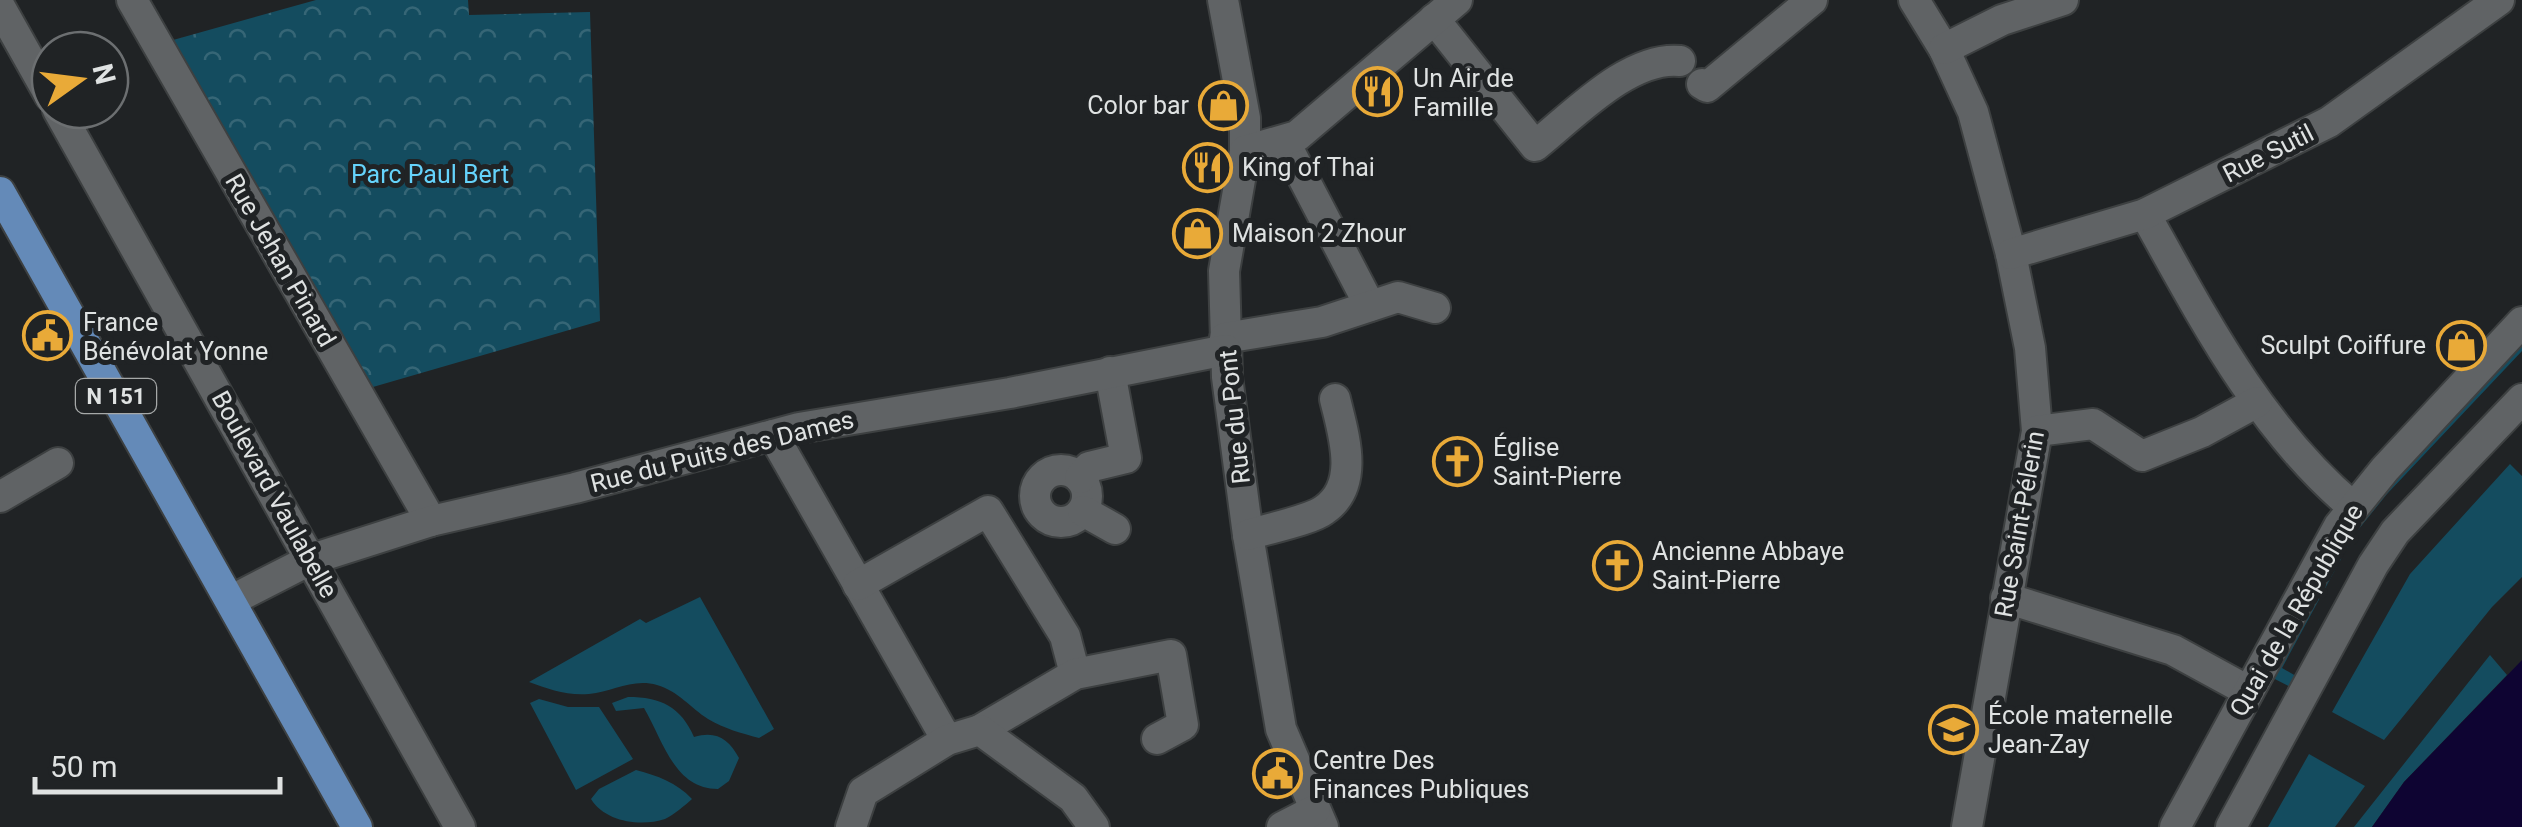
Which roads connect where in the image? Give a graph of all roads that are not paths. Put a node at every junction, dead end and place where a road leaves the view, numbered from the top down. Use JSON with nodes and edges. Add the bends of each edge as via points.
{"nodes":[{"id":1,"x":132,"y":0,"type":"edge"},
{"id":2,"x":1222,"y":0,"type":"edge"},
{"id":3,"x":1812,"y":0,"type":"edge"},
{"id":4,"x":1914,"y":0,"type":"edge"},
{"id":5,"x":2063,"y":0,"type":"edge"},
{"id":6,"x":2499,"y":0,"type":"edge"},
{"id":7,"x":0,"y":7,"type":"edge"},
{"id":8,"x":1446,"y":10,"type":"edge"},
{"id":9,"x":1944,"y":50,"type":"junction"},
{"id":10,"x":30,"y":60,"type":"edge"},
{"id":11,"x":1680,"y":61,"type":"dead end"},
{"id":12,"x":1702,"y":84,"type":"dead end"},
{"id":13,"x":69,"y":130,"type":"edge"},
{"id":14,"x":1284,"y":140,"type":"junction"},
{"id":15,"x":1245,"y":151,"type":"junction"},
{"id":16,"x":0,"y":192,"type":"edge"},
{"id":17,"x":2146,"y":214,"type":"junction"},
{"id":18,"x":2010,"y":254,"type":"junction"},
{"id":19,"x":1370,"y":306,"type":"junction"},
{"id":20,"x":1436,"y":308,"type":"dead end"},
{"id":21,"x":2522,"y":322,"type":"edge"},
{"id":22,"x":1226,"y":344,"type":"junction"},
{"id":23,"x":1110,"y":372,"type":"junction"},
{"id":24,"x":1335,"y":399,"type":"dead end"},
{"id":25,"x":2522,"y":399,"type":"edge"},
{"id":26,"x":2256,"y":402,"type":"junction"},
{"id":27,"x":2037,"y":431,"type":"junction"},
{"id":28,"x":773,"y":435,"type":"junction"},
{"id":29,"x":58,"y":463,"type":"dead end"},
{"id":30,"x":1080,"y":478,"type":"junction"},
{"id":31,"x":0,"y":498,"type":"edge"},
{"id":32,"x":1035,"y":499,"type":"junction"},
{"id":33,"x":2352,"y":507,"type":"junction"},
{"id":34,"x":988,"y":511,"type":"junction"},
{"id":35,"x":1083,"y":511,"type":"junction"},
{"id":36,"x":431,"y":521,"type":"junction"},
{"id":37,"x":1114,"y":529,"type":"dead end"},
{"id":38,"x":1248,"y":535,"type":"junction"},
{"id":39,"x":312,"y":559,"type":"junction"},
{"id":40,"x":858,"y":585,"type":"junction"},
{"id":41,"x":2006,"y":598,"type":"junction"},
{"id":42,"x":232,"y":600,"type":"junction"},
{"id":43,"x":1075,"y":674,"type":"junction"},
{"id":44,"x":2248,"y":692,"type":"junction"},
{"id":45,"x":980,"y":730,"type":"junction"},
{"id":46,"x":1158,"y":739,"type":"dead end"},
{"id":47,"x":947,"y":740,"type":"junction"},
{"id":48,"x":1319,"y":818,"type":"edge"},
{"id":49,"x":357,"y":827,"type":"edge"},
{"id":50,"x":460,"y":827,"type":"edge"},
{"id":51,"x":851,"y":827,"type":"edge"},
{"id":52,"x":1094,"y":827,"type":"edge"},
{"id":53,"x":1282,"y":827,"type":"edge"},
{"id":54,"x":1966,"y":827,"type":"edge"},
{"id":55,"x":2175,"y":827,"type":"edge"},
{"id":56,"x":2232,"y":827,"type":"edge"}],
"edges":[{"from":1,"to":36,"type":"street","name":"Rue Jehan Pinard"},
{"from":2,"to":15,"type":"street","name":"Rue du Pont","via":[[1246,118]]},
{"from":3,"to":12,"type":"street","via":[[1707,87]]},
{"from":4,"to":9,"type":"street","name":"Rue Saint-Pélerin"},
{"from":5,"to":9,"type":"street","via":[[2002,20]]},
{"from":6,"to":17,"type":"street","name":"Rue Sutil","via":[[2329,122]]},
{"from":7,"to":10,"type":"street"},
{"from":8,"to":11,"type":"street","via":[[1535,146],[1629,72],[1664,59]]},
{"from":8,"to":14,"type":"street","via":[[1297,136]]},
{"from":9,"to":18,"type":"street","name":"Rue Saint-Pélerin","via":[[1973,112]]},
{"from":13,"to":39,"type":"street","name":"Boulevard Vaulabelle"},
{"from":14,"to":15,"type":"street"},
{"from":14,"to":19,"type":"street"},
{"from":15,"to":22,"type":"street","name":"Rue du Pont","via":[[1224,271]]},
{"from":16,"to":42,"type":"main road","number":"N 151"},
{"from":17,"to":18,"type":"street","name":"Rue Sutil"},
{"from":17,"to":26,"type":"street"},
{"from":18,"to":27,"type":"street","name":"Rue Saint-Pélerin","via":[[2030,348]]},
{"from":19,"to":20,"type":"street","name":"Rue du Puits des Dames","via":[[1398,297]]},
{"from":19,"to":22,"type":"street","name":"Rue du Puits des Dames"},
{"from":21,"to":33,"type":"street","name":"Quai de la République"},
{"from":22,"to":23,"type":"street","name":"Rue du Puits des Dames"},
{"from":22,"to":38,"type":"street","name":"Rue du Pont"},
{"from":23,"to":28,"type":"street","name":"Rue du Puits des Dames"},
{"from":23,"to":30,"type":"street","via":[[1126,458],[1090,467]]},
{"from":24,"to":38,"type":"street","via":[[1348,454],[1343,487],[1324,510]]},
{"from":25,"to":56,"type":"street","name":"Quai de la République","via":[[2373,564]]},
{"from":26,"to":27,"type":"street","via":[[2142,456],[2093,424]]},
{"from":26,"to":33,"type":"street"},
{"from":27,"to":41,"type":"street","name":"Rue Saint-Pélerin"},
{"from":28,"to":36,"type":"street","name":"Rue du Puits des Dames"},
{"from":28,"to":40,"type":"street"},
{"from":29,"to":31,"type":"street"},
{"from":30,"to":32,"type":"street","via":[[1066,470],[1050,472]]},
{"from":30,"to":35,"type":"street","via":[[1087,494]]},
{"from":32,"to":34,"type":"street"},
{"from":32,"to":35,"type":"street","via":[[1041,514],[1055,522]]},
{"from":33,"to":44,"type":"street","name":"Quai de la République"},
{"from":34,"to":40,"type":"street"},
{"from":34,"to":43,"type":"street","via":[[1065,636]]},
{"from":35,"to":37,"type":"street"},
{"from":36,"to":39,"type":"street","name":"Rue du Puits des Dames"},
{"from":38,"to":48,"type":"street","name":"Rue du Pont","via":[[1281,730]]},
{"from":39,"to":42,"type":"street","name":"Rue du Puits des Dames"},
{"from":39,"to":50,"type":"street","name":"Boulevard Vaulabelle"},
{"from":40,"to":47,"type":"street"},
{"from":41,"to":44,"type":"street","via":[[2173,650]]},
{"from":41,"to":54,"type":"street","name":"Rue Saint-Pélerin"},
{"from":42,"to":49,"type":"main road","number":"N 151"},
{"from":43,"to":45,"type":"street"},
{"from":43,"to":46,"type":"street","via":[[1172,655],[1183,725]]},
{"from":44,"to":55,"type":"street","name":"Quai de la République"},
{"from":45,"to":47,"type":"street"},
{"from":45,"to":52,"type":"street","via":[[1073,798]]},
{"from":47,"to":51,"type":"street","via":[[863,792]]},
{"from":48,"to":53,"type":"street"}]}
